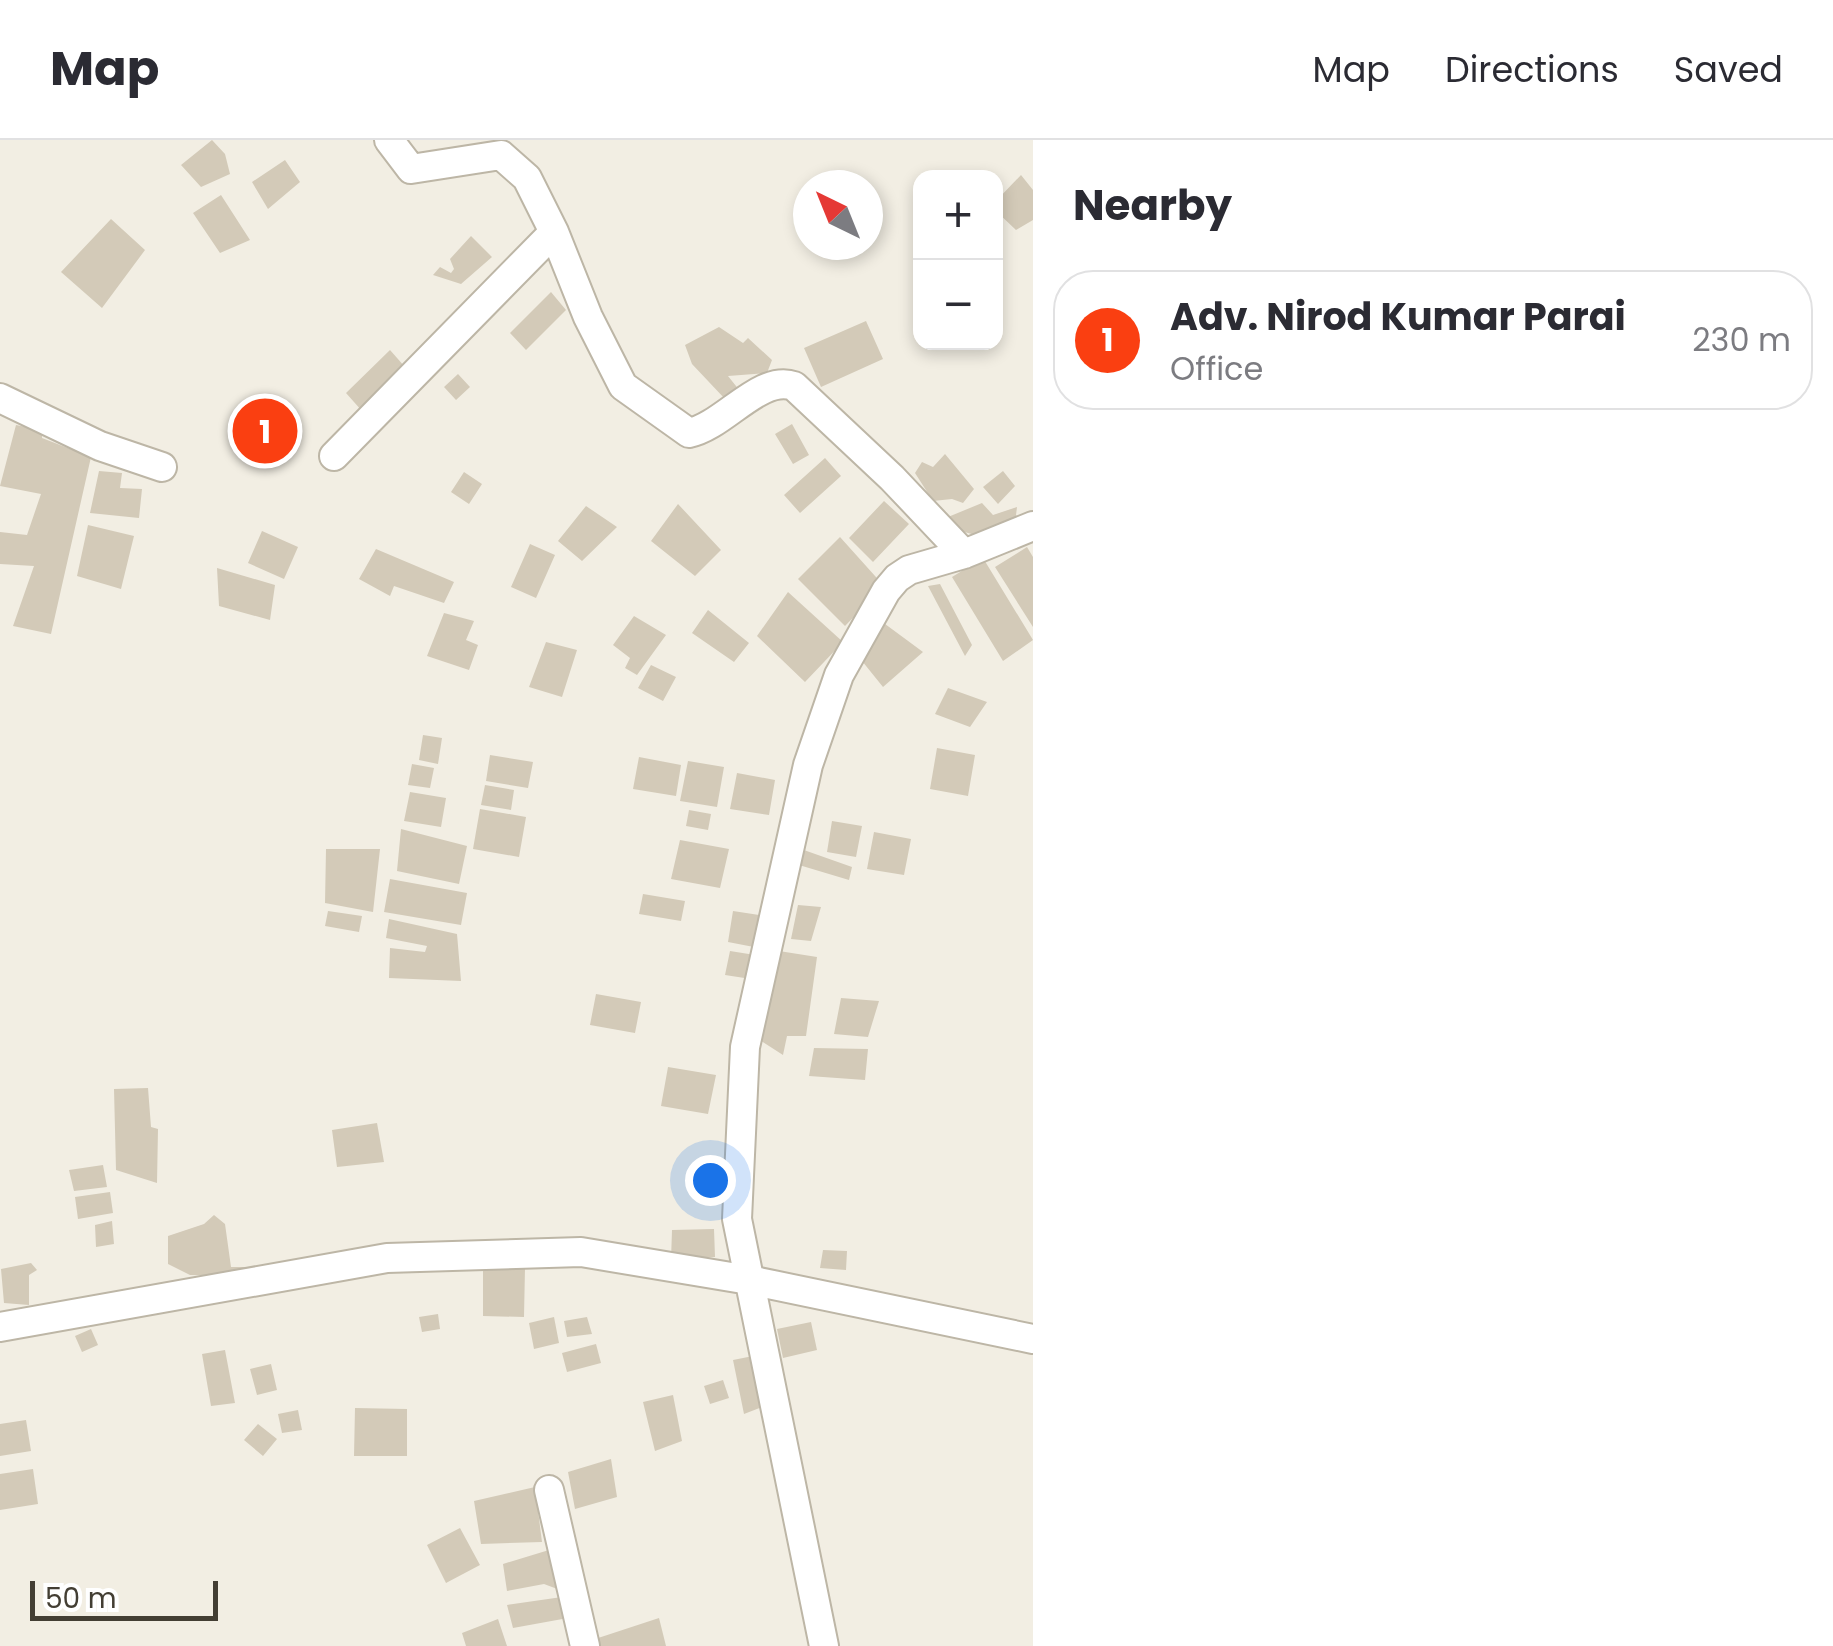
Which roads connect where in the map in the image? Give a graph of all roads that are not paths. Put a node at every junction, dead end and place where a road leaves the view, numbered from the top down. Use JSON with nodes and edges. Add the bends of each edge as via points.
{"nodes":[{"id":1,"x":389,"y":140,"type":"edge"},
{"id":2,"x":554,"y":232,"type":"junction"},
{"id":3,"x":0,"y":398,"type":"edge"},
{"id":4,"x":334,"y":456,"type":"dead end"},
{"id":5,"x":162,"y":467,"type":"dead end"},
{"id":6,"x":1033,"y":526,"type":"edge"},
{"id":7,"x":964,"y":554,"type":"junction"},
{"id":8,"x":749,"y":1280,"type":"junction"},
{"id":9,"x":0,"y":1327,"type":"edge"},
{"id":10,"x":1033,"y":1340,"type":"edge"},
{"id":11,"x":548,"y":1490,"type":"dead end"},
{"id":12,"x":586,"y":1646,"type":"edge"},
{"id":13,"x":824,"y":1646,"type":"edge"}],
"edges":[{"from":1,"to":2,"type":"street","via":[[418,170],[501,155],[527,178]]},
{"from":2,"to":4,"type":"street"},
{"from":2,"to":7,"type":"street","via":[[623,386],[689,432],[710,426],[770,384],[794,386]]},
{"from":3,"to":5,"type":"street"},
{"from":6,"to":7,"type":"street"},
{"from":7,"to":8,"type":"street","via":[[908,570],[886,591],[839,675],[808,765],[745,1048],[737,1219]]},
{"from":8,"to":9,"type":"street","via":[[580,1252],[386,1258]]},
{"from":8,"to":10,"type":"street"},
{"from":8,"to":13,"type":"street"},
{"from":11,"to":12,"type":"street"}]}
